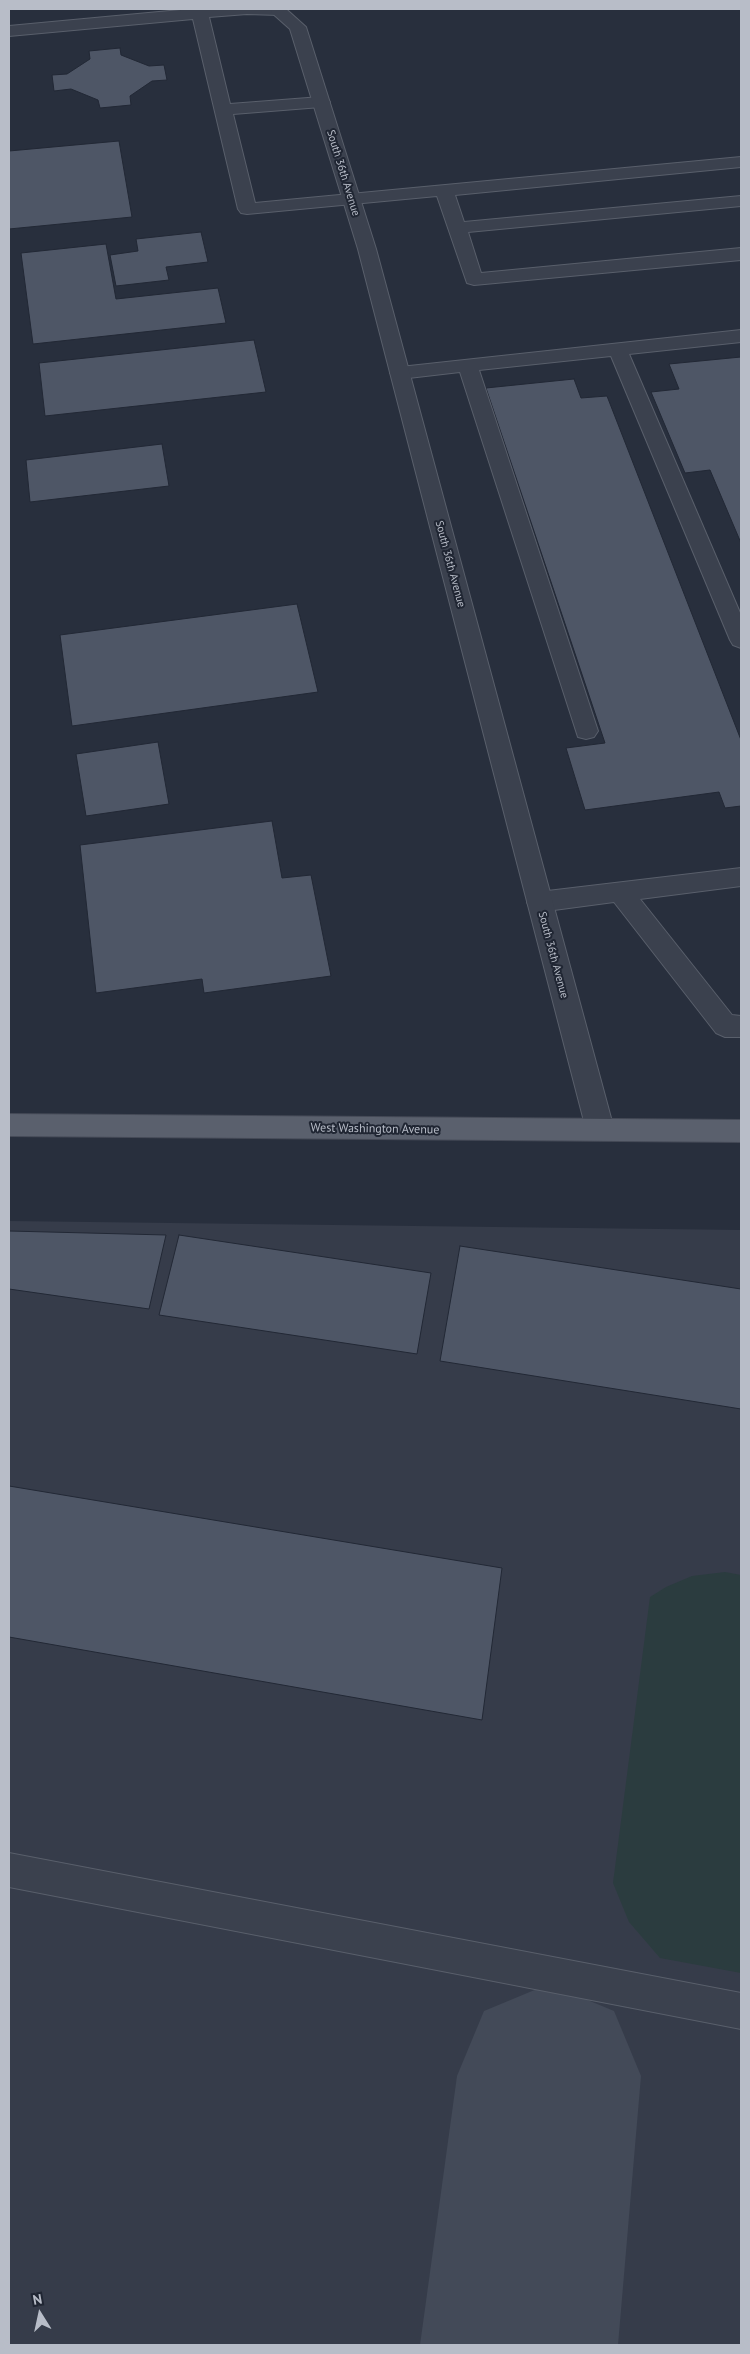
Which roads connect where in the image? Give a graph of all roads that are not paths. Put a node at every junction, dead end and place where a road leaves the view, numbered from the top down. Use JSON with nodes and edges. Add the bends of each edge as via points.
{"nodes":[{"id":1,"x":278,"y":10,"type":"edge"},
{"id":2,"x":200,"y":11,"type":"edge"},
{"id":3,"x":122,"y":15,"type":"edge"},
{"id":4,"x":9,"y":31,"type":"edge"},
{"id":5,"x":321,"y":102,"type":"junction"},
{"id":6,"x":224,"y":110,"type":"junction"},
{"id":7,"x":741,"y":162,"type":"edge"},
{"id":8,"x":444,"y":189,"type":"junction"},
{"id":9,"x":351,"y":199,"type":"junction"},
{"id":10,"x":741,"y":201,"type":"edge"},
{"id":11,"x":456,"y":228,"type":"junction"},
{"id":12,"x":741,"y":254,"type":"edge"},
{"id":13,"x":741,"y":336,"type":"edge"},
{"id":14,"x":618,"y":350,"type":"junction"},
{"id":15,"x":468,"y":366,"type":"junction"},
{"id":16,"x":400,"y":373,"type":"junction"},
{"id":17,"x":741,"y":640,"type":"edge"},
{"id":18,"x":586,"y":731,"type":"dead end"},
{"id":19,"x":741,"y":877,"type":"edge"},
{"id":20,"x":620,"y":892,"type":"junction"},
{"id":21,"x":539,"y":902,"type":"junction"},
{"id":22,"x":741,"y":1026,"type":"edge"},
{"id":23,"x":9,"y":1125,"type":"edge"},
{"id":24,"x":600,"y":1129,"type":"junction"},
{"id":25,"x":741,"y":1131,"type":"edge"},
{"id":26,"x":9,"y":1870,"type":"edge"},
{"id":27,"x":741,"y":2011,"type":"edge"}],
"edges":[{"from":1,"to":2,"type":"street"},
{"from":1,"to":5,"type":"street","name":"South 36th Avenue","via":[[298,28]]},
{"from":2,"to":3,"type":"street"},
{"from":2,"to":6,"type":"street"},
{"from":3,"to":4,"type":"street"},
{"from":5,"to":6,"type":"street"},
{"from":5,"to":9,"type":"street","name":"South 36th Avenue"},
{"from":6,"to":9,"type":"street","via":[[247,209]]},
{"from":7,"to":8,"type":"street"},
{"from":8,"to":9,"type":"street"},
{"from":8,"to":11,"type":"street"},
{"from":9,"to":16,"type":"street","name":"South 36th Avenue"},
{"from":10,"to":11,"type":"street"},
{"from":11,"to":12,"type":"street","via":[[474,280]]},
{"from":13,"to":14,"type":"street"},
{"from":14,"to":15,"type":"street"},
{"from":14,"to":17,"type":"street"},
{"from":15,"to":16,"type":"street"},
{"from":15,"to":18,"type":"street"},
{"from":16,"to":21,"type":"street","name":"South 36th Avenue"},
{"from":19,"to":20,"type":"street"},
{"from":20,"to":21,"type":"street"},
{"from":20,"to":22,"type":"street","via":[[725,1026]]},
{"from":21,"to":24,"type":"street","name":"South 36th Avenue"},
{"from":23,"to":24,"type":"main road","name":"West Washington Avenue"},
{"from":24,"to":25,"type":"main road","name":"West Washington Avenue"},
{"from":26,"to":27,"type":"street"}]}
